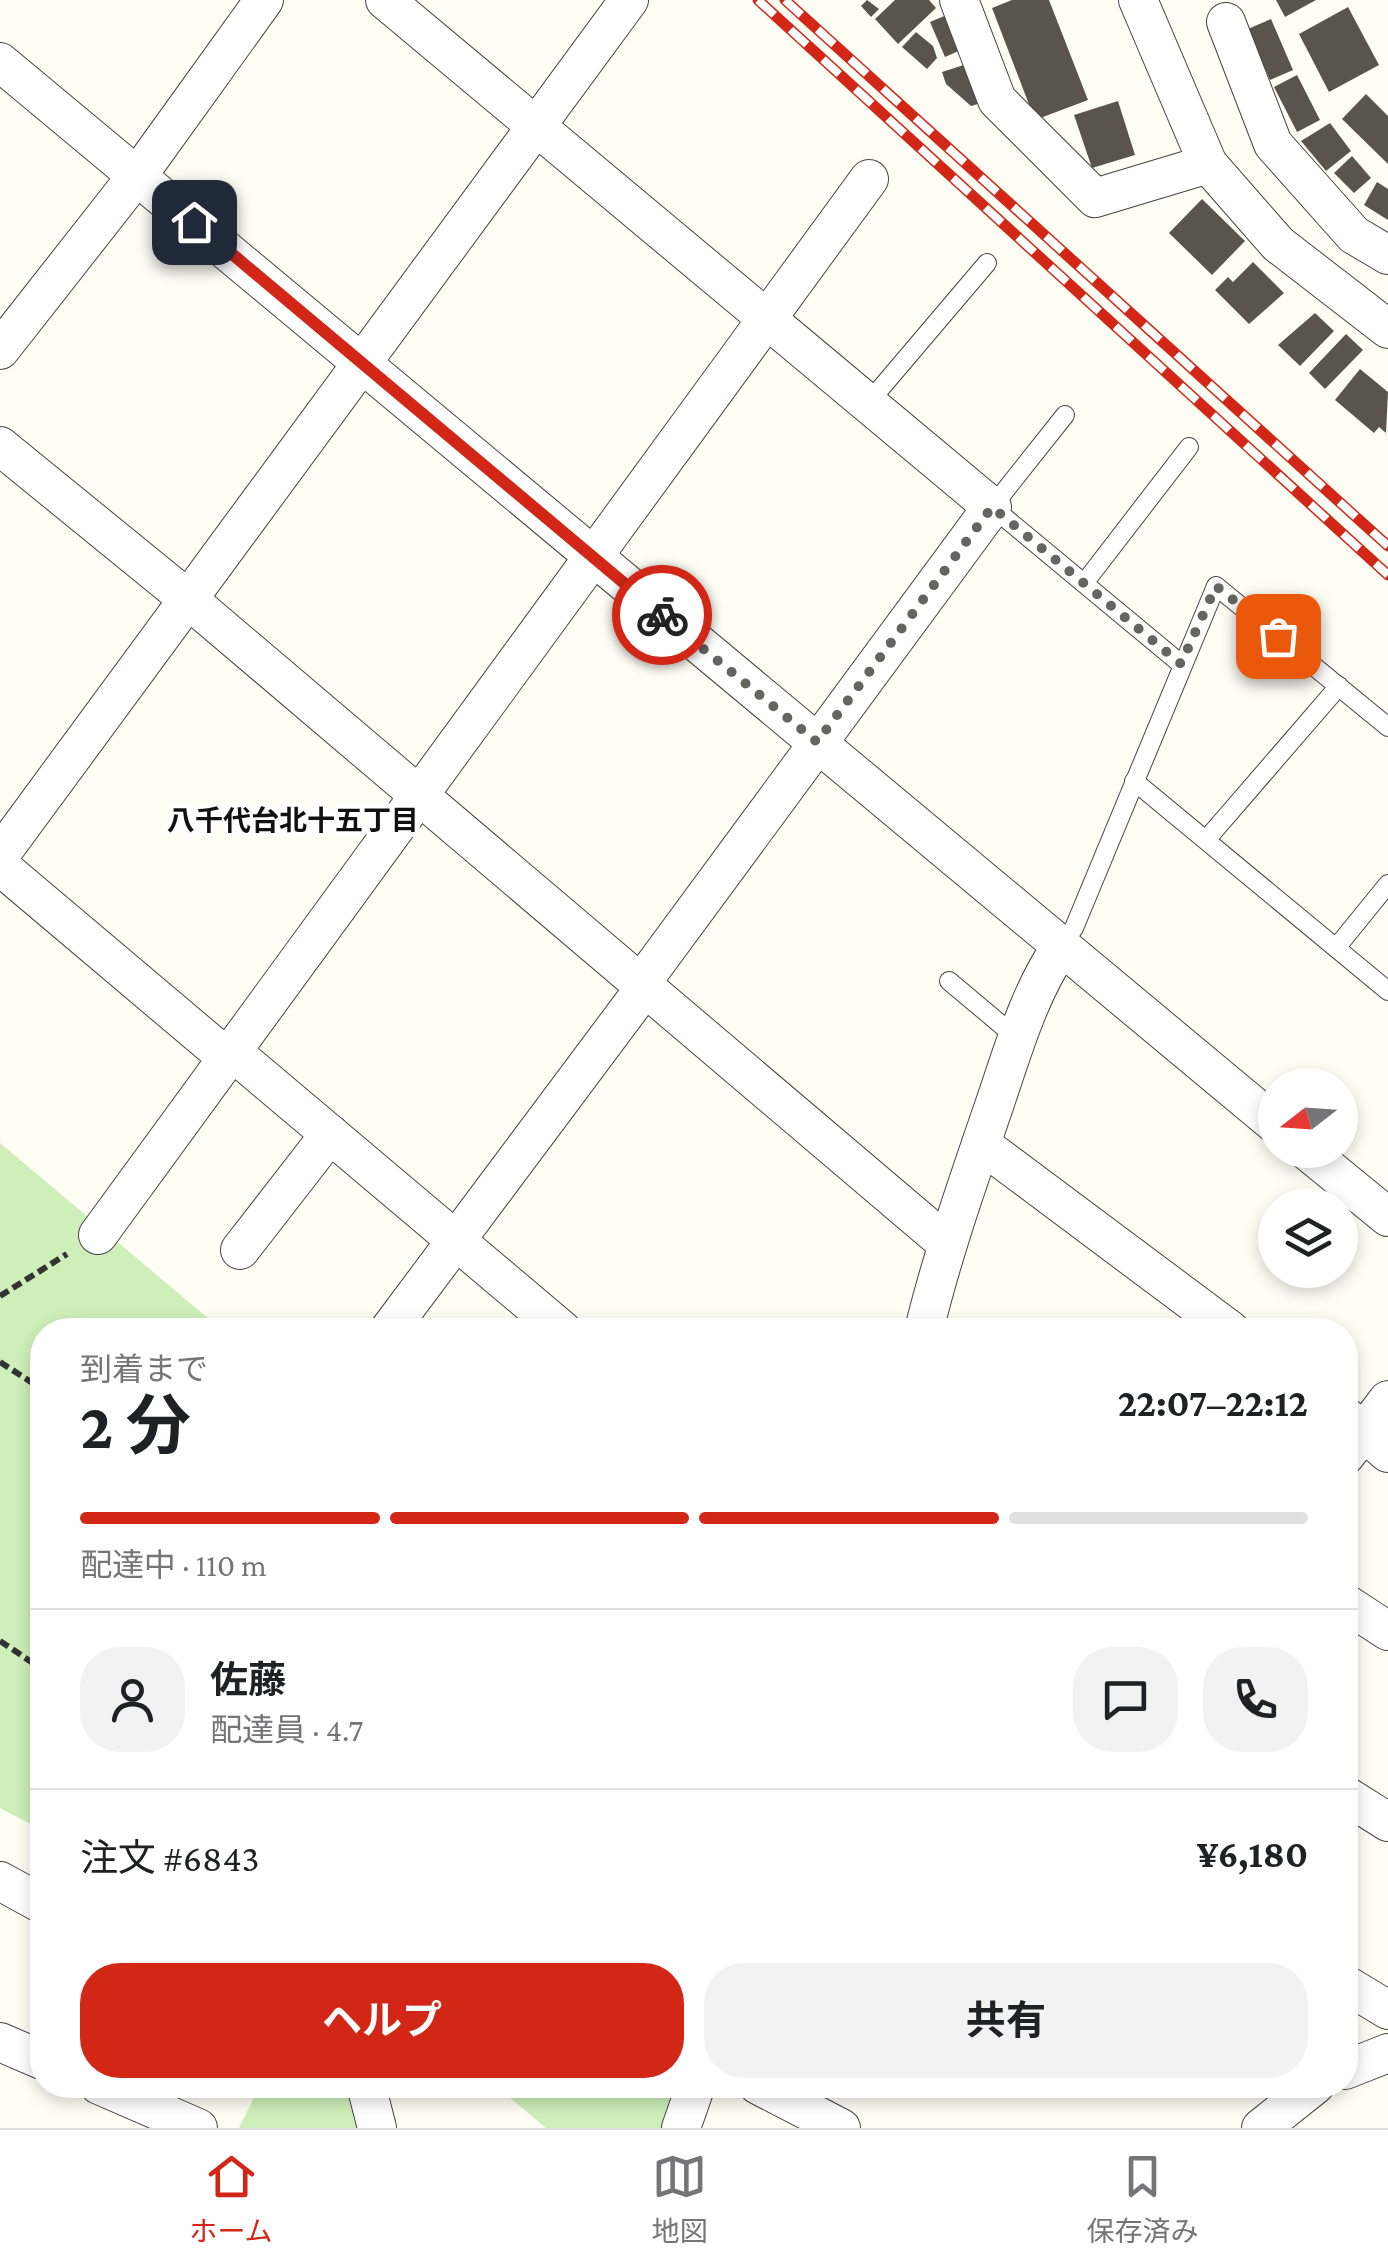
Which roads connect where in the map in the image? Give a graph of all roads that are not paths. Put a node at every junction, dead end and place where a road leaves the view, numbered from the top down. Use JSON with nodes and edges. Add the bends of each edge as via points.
{"nodes":[{"id":1,"x":264,"y":0,"type":"edge"},
{"id":2,"x":386,"y":0,"type":"edge"},
{"id":3,"x":629,"y":0,"type":"edge"},
{"id":4,"x":959,"y":0,"type":"edge"},
{"id":5,"x":1138,"y":0,"type":"edge"},
{"id":6,"x":1226,"y":22,"type":"dead end"},
{"id":7,"x":0,"y":62,"type":"edge"},
{"id":8,"x":536,"y":125,"type":"junction"},
{"id":9,"x":1208,"y":164,"type":"junction"},
{"id":10,"x":138,"y":175,"type":"junction"},
{"id":11,"x":869,"y":178,"type":"dead end"},
{"id":12,"x":1388,"y":255,"type":"edge"},
{"id":13,"x":987,"y":262,"type":"dead end"},
{"id":14,"x":766,"y":316,"type":"junction"},
{"id":15,"x":1388,"y":328,"type":"edge"},
{"id":16,"x":0,"y":350,"type":"edge"},
{"id":17,"x":363,"y":364,"type":"junction"},
{"id":18,"x":868,"y":402,"type":"junction"},
{"id":19,"x":1065,"y":415,"type":"dead end"},
{"id":20,"x":0,"y":446,"type":"edge"},
{"id":21,"x":1188,"y":448,"type":"dead end"},
{"id":22,"x":992,"y":507,"type":"junction"},
{"id":23,"x":590,"y":556,"type":"junction"},
{"id":24,"x":1085,"y":582,"type":"junction"},
{"id":25,"x":189,"y":600,"type":"junction"},
{"id":26,"x":1181,"y":664,"type":"junction"},
{"id":27,"x":1339,"y":686,"type":"junction"},
{"id":28,"x":1388,"y":726,"type":"edge"},
{"id":29,"x":817,"y":742,"type":"junction"},
{"id":30,"x":1134,"y":781,"type":"junction"},
{"id":31,"x":417,"y":794,"type":"junction"},
{"id":32,"x":1206,"y":840,"type":"junction"},
{"id":33,"x":0,"y":855,"type":"edge"},
{"id":34,"x":0,"y":866,"type":"edge"},
{"id":35,"x":1388,"y":884,"type":"edge"},
{"id":36,"x":1060,"y":948,"type":"junction"},
{"id":37,"x":1336,"y":948,"type":"junction"},
{"id":38,"x":950,"y":981,"type":"dead end"},
{"id":39,"x":644,"y":984,"type":"junction"},
{"id":40,"x":1388,"y":991,"type":"edge"},
{"id":41,"x":1018,"y":1038,"type":"junction"},
{"id":42,"x":227,"y":1053,"type":"junction"},
{"id":43,"x":1258,"y":1110,"type":"edge"},
{"id":44,"x":330,"y":1134,"type":"junction"},
{"id":45,"x":981,"y":1144,"type":"junction"},
{"id":46,"x":1328,"y":1168,"type":"edge"},
{"id":47,"x":1388,"y":1217,"type":"edge"},
{"id":48,"x":98,"y":1235,"type":"road end"},
{"id":49,"x":456,"y":1240,"type":"junction"},
{"id":50,"x":945,"y":1242,"type":"junction"},
{"id":51,"x":240,"y":1250,"type":"dead end"},
{"id":52,"x":398,"y":1318,"type":"edge"},
{"id":53,"x":548,"y":1318,"type":"edge"},
{"id":54,"x":927,"y":1318,"type":"edge"},
{"id":55,"x":1214,"y":1318,"type":"edge"},
{"id":56,"x":1388,"y":1400,"type":"edge"},
{"id":57,"x":1360,"y":1439,"type":"edge"},
{"id":58,"x":1358,"y":1611,"type":"edge"},
{"id":59,"x":1388,"y":1631,"type":"edge"},
{"id":60,"x":1358,"y":1803,"type":"edge"},
{"id":61,"x":1388,"y":1822,"type":"edge"},
{"id":62,"x":0,"y":1882,"type":"edge"},
{"id":63,"x":30,"y":1898,"type":"edge"},
{"id":64,"x":1358,"y":1992,"type":"edge"},
{"id":65,"x":1388,"y":2010,"type":"edge"},
{"id":66,"x":0,"y":2042,"type":"edge"},
{"id":67,"x":30,"y":2055,"type":"edge"},
{"id":68,"x":1386,"y":2056,"type":"edge"},
{"id":69,"x":1358,"y":2066,"type":"edge"},
{"id":70,"x":129,"y":2098,"type":"edge"},
{"id":71,"x":369,"y":2098,"type":"edge"},
{"id":72,"x":691,"y":2098,"type":"edge"},
{"id":73,"x":783,"y":2098,"type":"edge"},
{"id":74,"x":1299,"y":2098,"type":"edge"},
{"id":75,"x":198,"y":2128,"type":"edge"},
{"id":76,"x":377,"y":2128,"type":"edge"},
{"id":77,"x":681,"y":2128,"type":"edge"},
{"id":78,"x":841,"y":2128,"type":"edge"},
{"id":79,"x":1261,"y":2128,"type":"edge"}],
"edges":[{"from":1,"to":10,"type":"street"},
{"from":2,"to":8,"type":"street"},
{"from":3,"to":8,"type":"street"},
{"from":4,"to":9,"type":"street","via":[[997,100],[1095,198]]},
{"from":5,"to":9,"type":"street"},
{"from":6,"to":12,"type":"street","via":[[1273,144],[1354,235]]},
{"from":7,"to":10,"type":"street"},
{"from":8,"to":14,"type":"street"},
{"from":8,"to":17,"type":"street"},
{"from":9,"to":15,"type":"street","via":[[1278,244]]},
{"from":10,"to":16,"type":"street"},
{"from":10,"to":17,"type":"street"},
{"from":11,"to":14,"type":"street"},
{"from":13,"to":18,"type":"lane"},
{"from":14,"to":18,"type":"street"},
{"from":14,"to":23,"type":"street"},
{"from":17,"to":23,"type":"street"},
{"from":17,"to":25,"type":"street"},
{"from":18,"to":22,"type":"street"},
{"from":19,"to":22,"type":"lane"},
{"from":20,"to":25,"type":"street"},
{"from":21,"to":24,"type":"lane"},
{"from":22,"to":24,"type":"lane"},
{"from":22,"to":29,"type":"street"},
{"from":23,"to":29,"type":"street"},
{"from":23,"to":31,"type":"street"},
{"from":24,"to":26,"type":"lane"},
{"from":25,"to":31,"type":"street"},
{"from":25,"to":33,"type":"street"},
{"from":26,"to":27,"type":"lane","via":[[1216,586]]},
{"from":26,"to":30,"type":"lane"},
{"from":27,"to":28,"type":"lane"},
{"from":27,"to":32,"type":"lane"},
{"from":29,"to":36,"type":"street"},
{"from":29,"to":39,"type":"street"},
{"from":30,"to":32,"type":"lane"},
{"from":30,"to":36,"type":"lane"},
{"from":31,"to":39,"type":"street"},
{"from":31,"to":42,"type":"street"},
{"from":32,"to":37,"type":"lane"},
{"from":34,"to":42,"type":"street"},
{"from":35,"to":37,"type":"lane"},
{"from":36,"to":41,"type":"street"},
{"from":36,"to":43,"type":"street"},
{"from":37,"to":40,"type":"lane"},
{"from":38,"to":41,"type":"lane"},
{"from":39,"to":49,"type":"street"},
{"from":39,"to":50,"type":"street"},
{"from":41,"to":45,"type":"street"},
{"from":42,"to":44,"type":"street"},
{"from":42,"to":48,"type":"street"},
{"from":44,"to":49,"type":"street"},
{"from":44,"to":51,"type":"street"},
{"from":45,"to":50,"type":"street"},
{"from":45,"to":55,"type":"street"},
{"from":46,"to":47,"type":"street"},
{"from":49,"to":52,"type":"street"},
{"from":49,"to":53,"type":"street"},
{"from":50,"to":54,"type":"street"},
{"from":56,"to":57,"type":"street"},
{"from":58,"to":59,"type":"street"},
{"from":60,"to":61,"type":"street"},
{"from":62,"to":63,"type":"street"},
{"from":64,"to":65,"type":"street"},
{"from":66,"to":67,"type":"street"},
{"from":68,"to":69,"type":"street"},
{"from":70,"to":75,"type":"street"},
{"from":71,"to":76,"type":"street"},
{"from":72,"to":77,"type":"street"},
{"from":73,"to":78,"type":"street"},
{"from":74,"to":79,"type":"street"}]}
